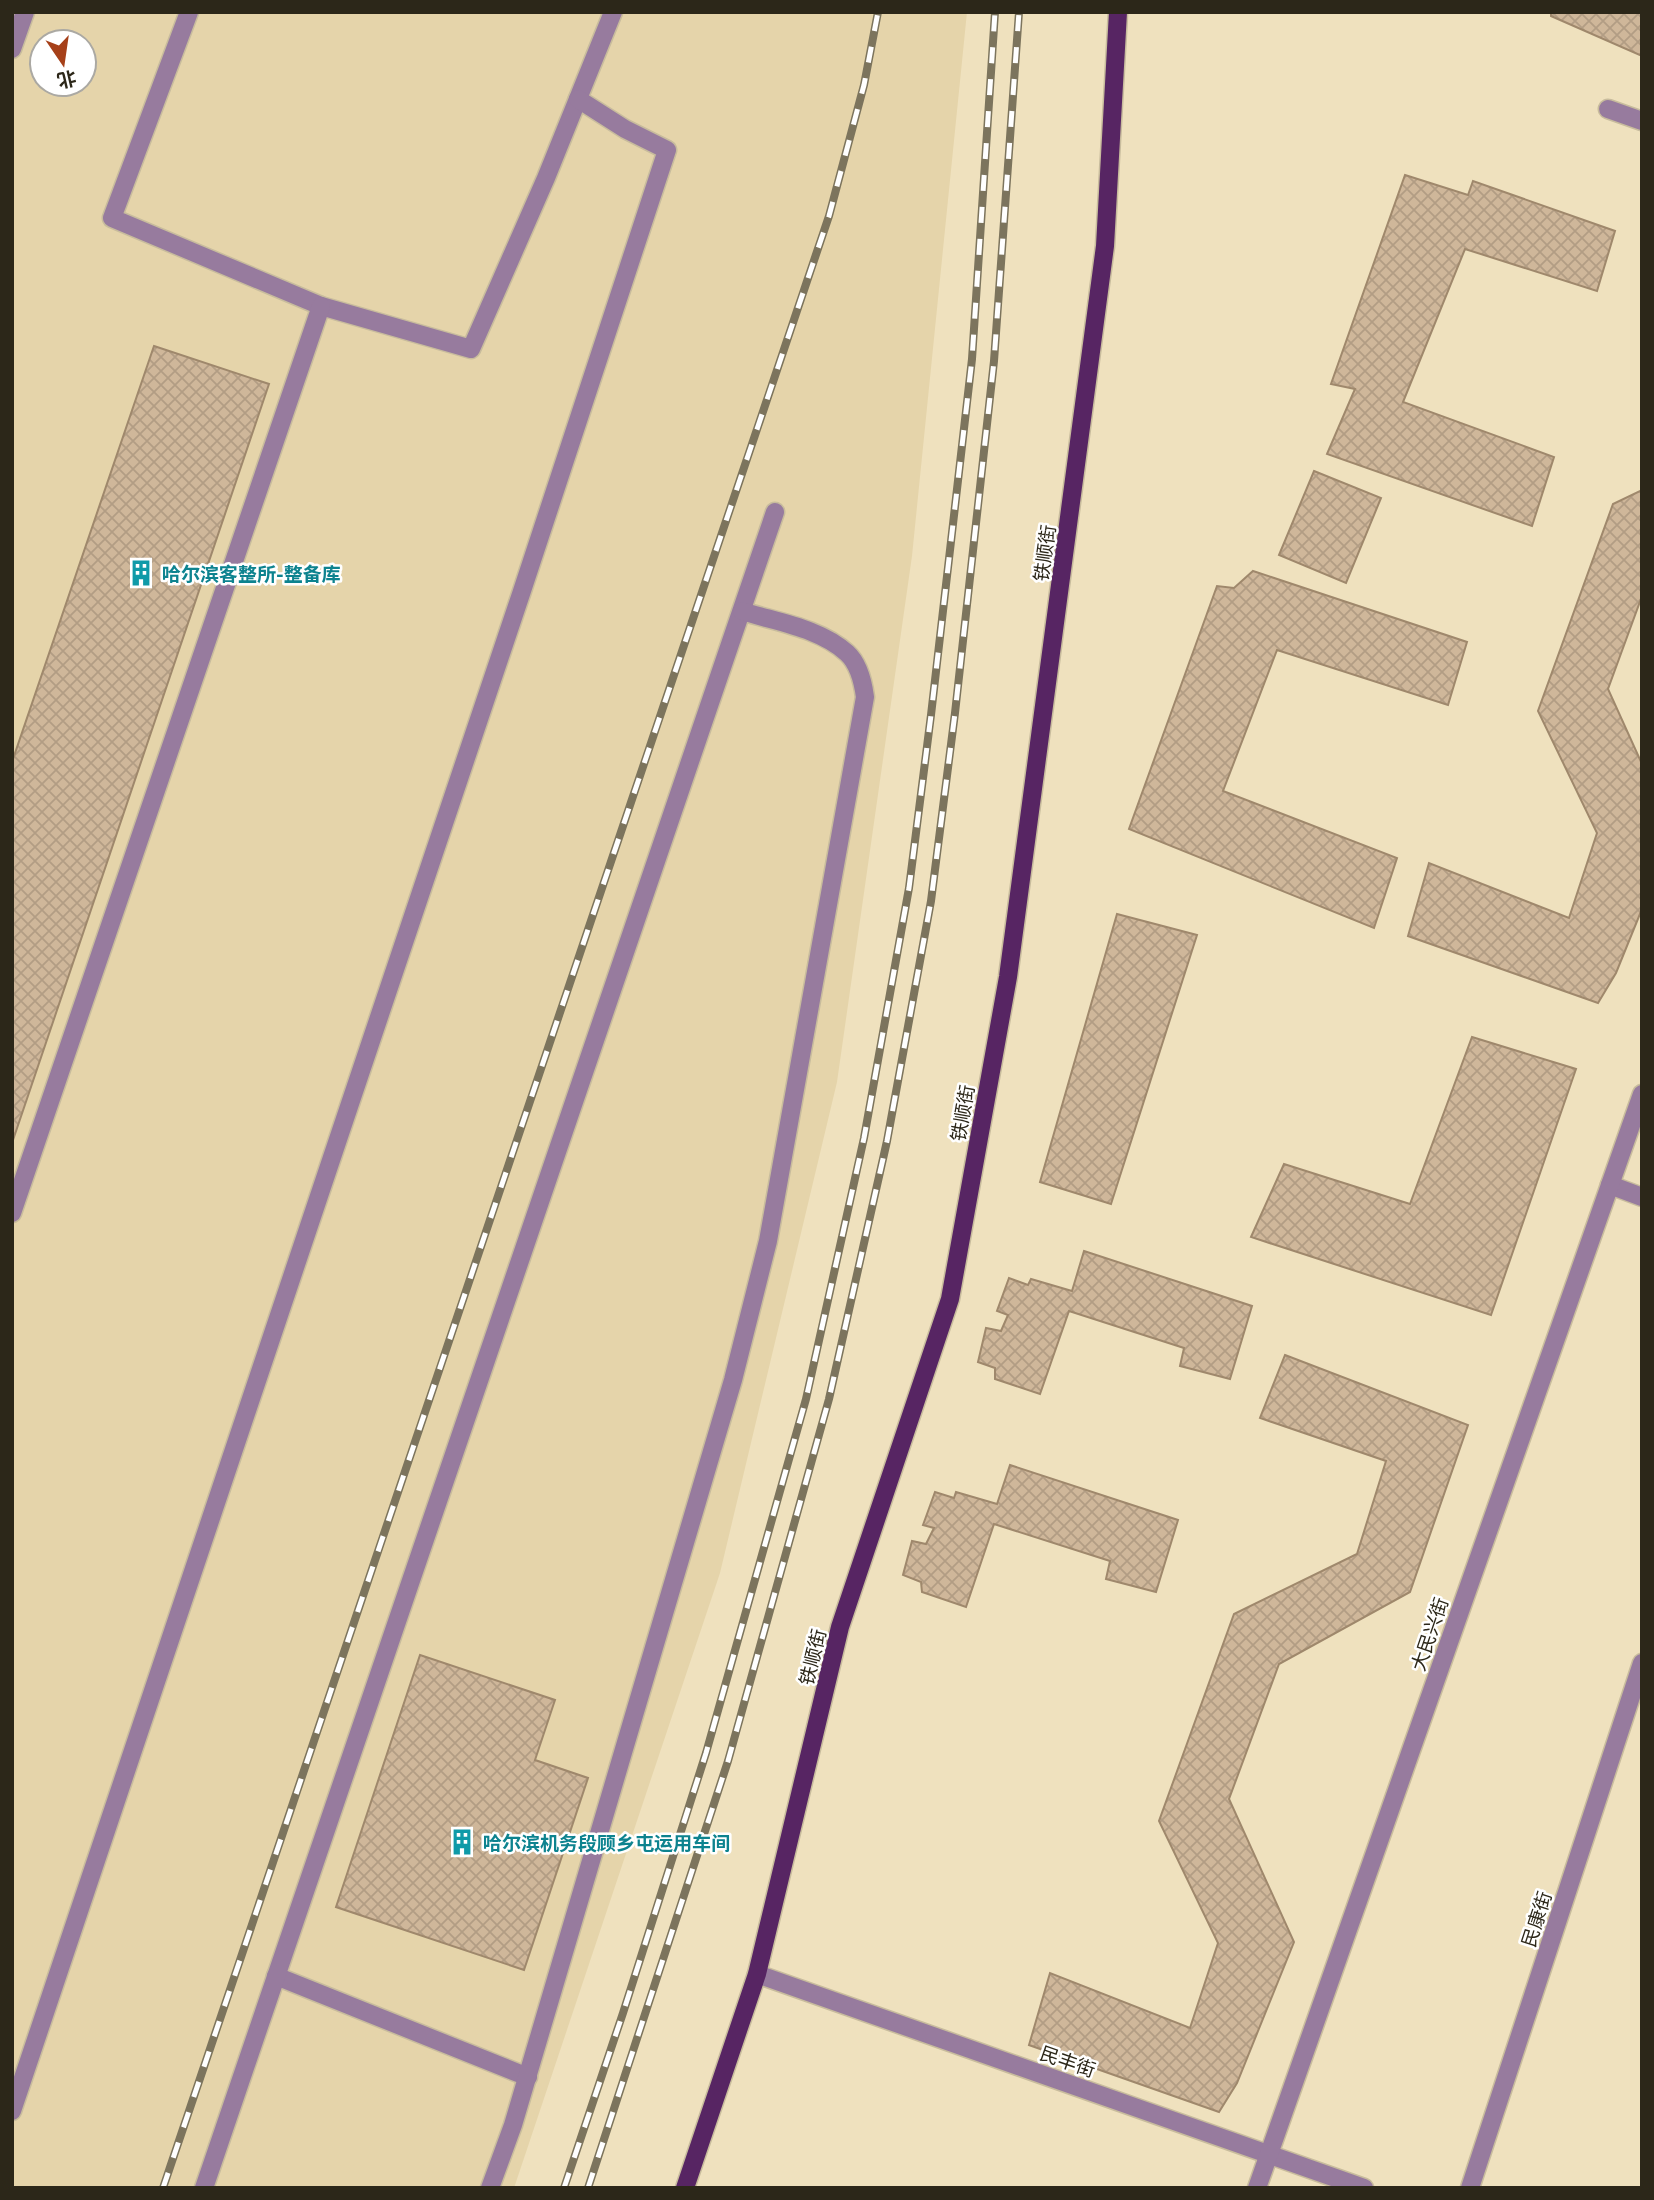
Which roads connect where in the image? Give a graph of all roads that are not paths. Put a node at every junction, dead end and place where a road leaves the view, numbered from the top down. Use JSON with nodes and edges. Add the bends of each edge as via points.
{"nodes":[{"id":1,"x":25,"y":12,"type":"edge"},
{"id":2,"x":189,"y":12,"type":"edge"},
{"id":3,"x":613,"y":12,"type":"edge"},
{"id":4,"x":1118,"y":12,"type":"edge"},
{"id":5,"x":12,"y":49,"type":"edge"},
{"id":6,"x":578,"y":99,"type":"junction"},
{"id":7,"x":1608,"y":109,"type":"dead end"},
{"id":8,"x":1642,"y":121,"type":"edge"},
{"id":9,"x":321,"y":306,"type":"junction"},
{"id":10,"x":775,"y":512,"type":"dead end"},
{"id":11,"x":742,"y":611,"type":"junction"},
{"id":12,"x":1642,"y":1094,"type":"edge"},
{"id":13,"x":1610,"y":1185,"type":"junction"},
{"id":14,"x":1642,"y":1197,"type":"edge"},
{"id":15,"x":12,"y":1213,"type":"edge"},
{"id":16,"x":1642,"y":1663,"type":"edge"},
{"id":17,"x":757,"y":1974,"type":"junction"},
{"id":18,"x":276,"y":1976,"type":"junction"},
{"id":19,"x":527,"y":2077,"type":"junction"},
{"id":20,"x":12,"y":2111,"type":"edge"},
{"id":21,"x":1269,"y":2154,"type":"junction"},
{"id":22,"x":204,"y":2188,"type":"edge"},
{"id":23,"x":490,"y":2188,"type":"edge"},
{"id":24,"x":685,"y":2188,"type":"edge"},
{"id":25,"x":1257,"y":2188,"type":"edge"},
{"id":26,"x":1364,"y":2188,"type":"edge"},
{"id":27,"x":1470,"y":2188,"type":"edge"}],
"edges":[{"from":1,"to":5,"type":"street"},
{"from":2,"to":9,"type":"street","via":[[112,218]]},
{"from":3,"to":6,"type":"street"},
{"from":4,"to":17,"type":"main road","name":"铁顺街","via":[[1105,246],[1009,977],[950,1299],[841,1627]]},
{"from":6,"to":9,"type":"street","via":[[471,349]]},
{"from":6,"to":20,"type":"street","via":[[667,150]]},
{"from":7,"to":8,"type":"street"},
{"from":9,"to":15,"type":"street"},
{"from":10,"to":11,"type":"street"},
{"from":11,"to":18,"type":"street"},
{"from":11,"to":19,"type":"street","via":[[822,637],[849,654],[862,677],[865,697],[761,1266],[733,1380]]},
{"from":12,"to":13,"type":"street","name":"大民兴街"},
{"from":13,"to":14,"type":"street"},
{"from":13,"to":21,"type":"street","name":"大民兴街"},
{"from":16,"to":27,"type":"street","name":"民康街"},
{"from":17,"to":21,"type":"street","name":"民丰街"},
{"from":17,"to":24,"type":"main road","name":"铁顺街"},
{"from":18,"to":19,"type":"street"},
{"from":18,"to":22,"type":"street"},
{"from":19,"to":23,"type":"street"},
{"from":21,"to":25,"type":"street","name":"大民兴街"},
{"from":21,"to":26,"type":"street","name":"民丰街"}]}
